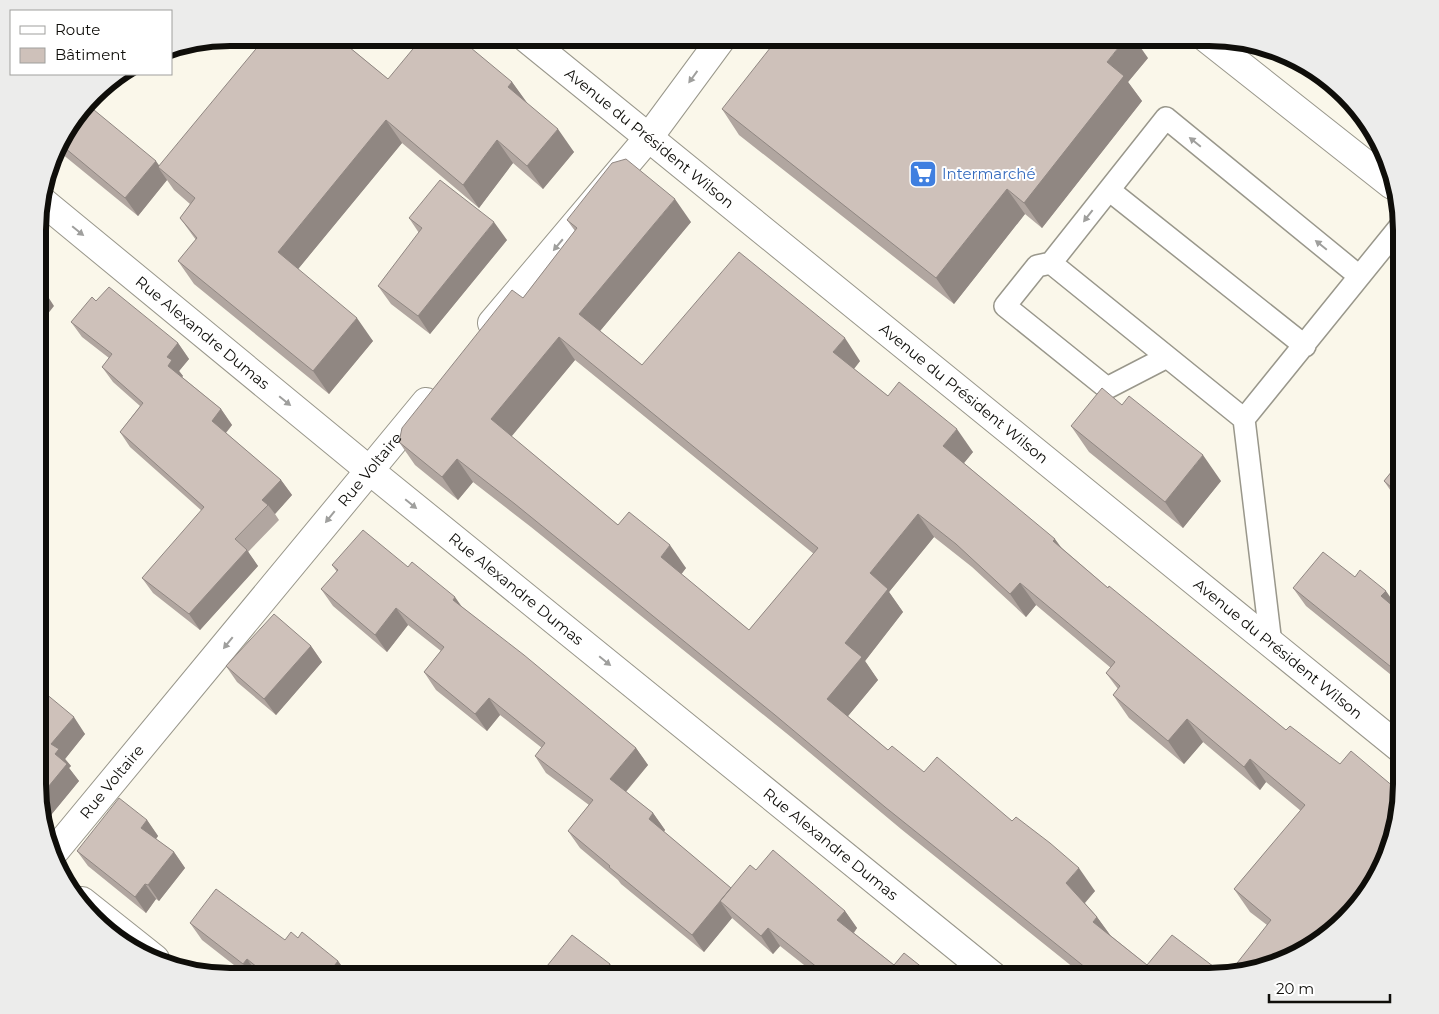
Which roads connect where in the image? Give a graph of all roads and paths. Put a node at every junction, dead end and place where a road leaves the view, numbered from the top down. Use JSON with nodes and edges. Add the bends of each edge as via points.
{"nodes":[{"id":1,"x":536,"y":46,"type":"edge"},
{"id":2,"x":716,"y":46,"type":"edge"},
{"id":3,"x":1217,"y":47,"type":"edge"},
{"id":4,"x":649,"y":137,"type":"junction"},
{"id":5,"x":1385,"y":180,"type":"edge"},
{"id":6,"x":1109,"y":190,"type":"junction"},
{"id":7,"x":48,"y":206,"type":"edge"},
{"id":8,"x":1393,"y":235,"type":"edge"},
{"id":9,"x":1051,"y":263,"type":"junction"},
{"id":10,"x":1359,"y":276,"type":"junction"},
{"id":11,"x":477,"y":341,"type":"edge"},
{"id":12,"x":1305,"y":346,"type":"junction"},
{"id":13,"x":1167,"y":357,"type":"junction"},
{"id":14,"x":439,"y":386,"type":"edge"},
{"id":15,"x":1244,"y":419,"type":"junction"},
{"id":16,"x":369,"y":470,"type":"junction"},
{"id":17,"x":1271,"y":644,"type":"junction"},
{"id":18,"x":1393,"y":743,"type":"edge"},
{"id":19,"x":58,"y":848,"type":"edge"},
{"id":20,"x":983,"y":968,"type":"edge"}],
"edges":[{"from":1,"to":4,"type":"street","name":"Avenue du Président Wilson"},
{"from":2,"to":4,"type":"street","one_way":true},
{"from":3,"to":5,"type":"street"},
{"from":4,"to":11,"type":"street","one_way":true},
{"from":4,"to":17,"type":"street","name":"Avenue du Président Wilson"},
{"from":6,"to":9,"type":"lane","one_way":true},
{"from":10,"to":6,"type":"lane","one_way":true,"via":[[1166,118]]},
{"from":6,"to":12,"type":"lane"},
{"from":7,"to":16,"type":"street","name":"Rue Alexandre Dumas","one_way":true},
{"from":8,"to":10,"type":"lane"},
{"from":9,"to":13,"type":"lane"},
{"from":9,"to":13,"type":"lane","via":[[1037,266],[1005,306],[1107,388]]},
{"from":10,"to":12,"type":"lane"},
{"from":12,"to":15,"type":"lane"},
{"from":13,"to":15,"type":"lane"},
{"from":14,"to":16,"type":"street","name":"Rue Voltaire"},
{"from":15,"to":17,"type":"lane"},
{"from":16,"to":19,"type":"street","name":"Rue Voltaire","one_way":true},
{"from":16,"to":20,"type":"street","name":"Rue Alexandre Dumas","one_way":true},
{"from":17,"to":18,"type":"street","name":"Avenue du Président Wilson"}]}
